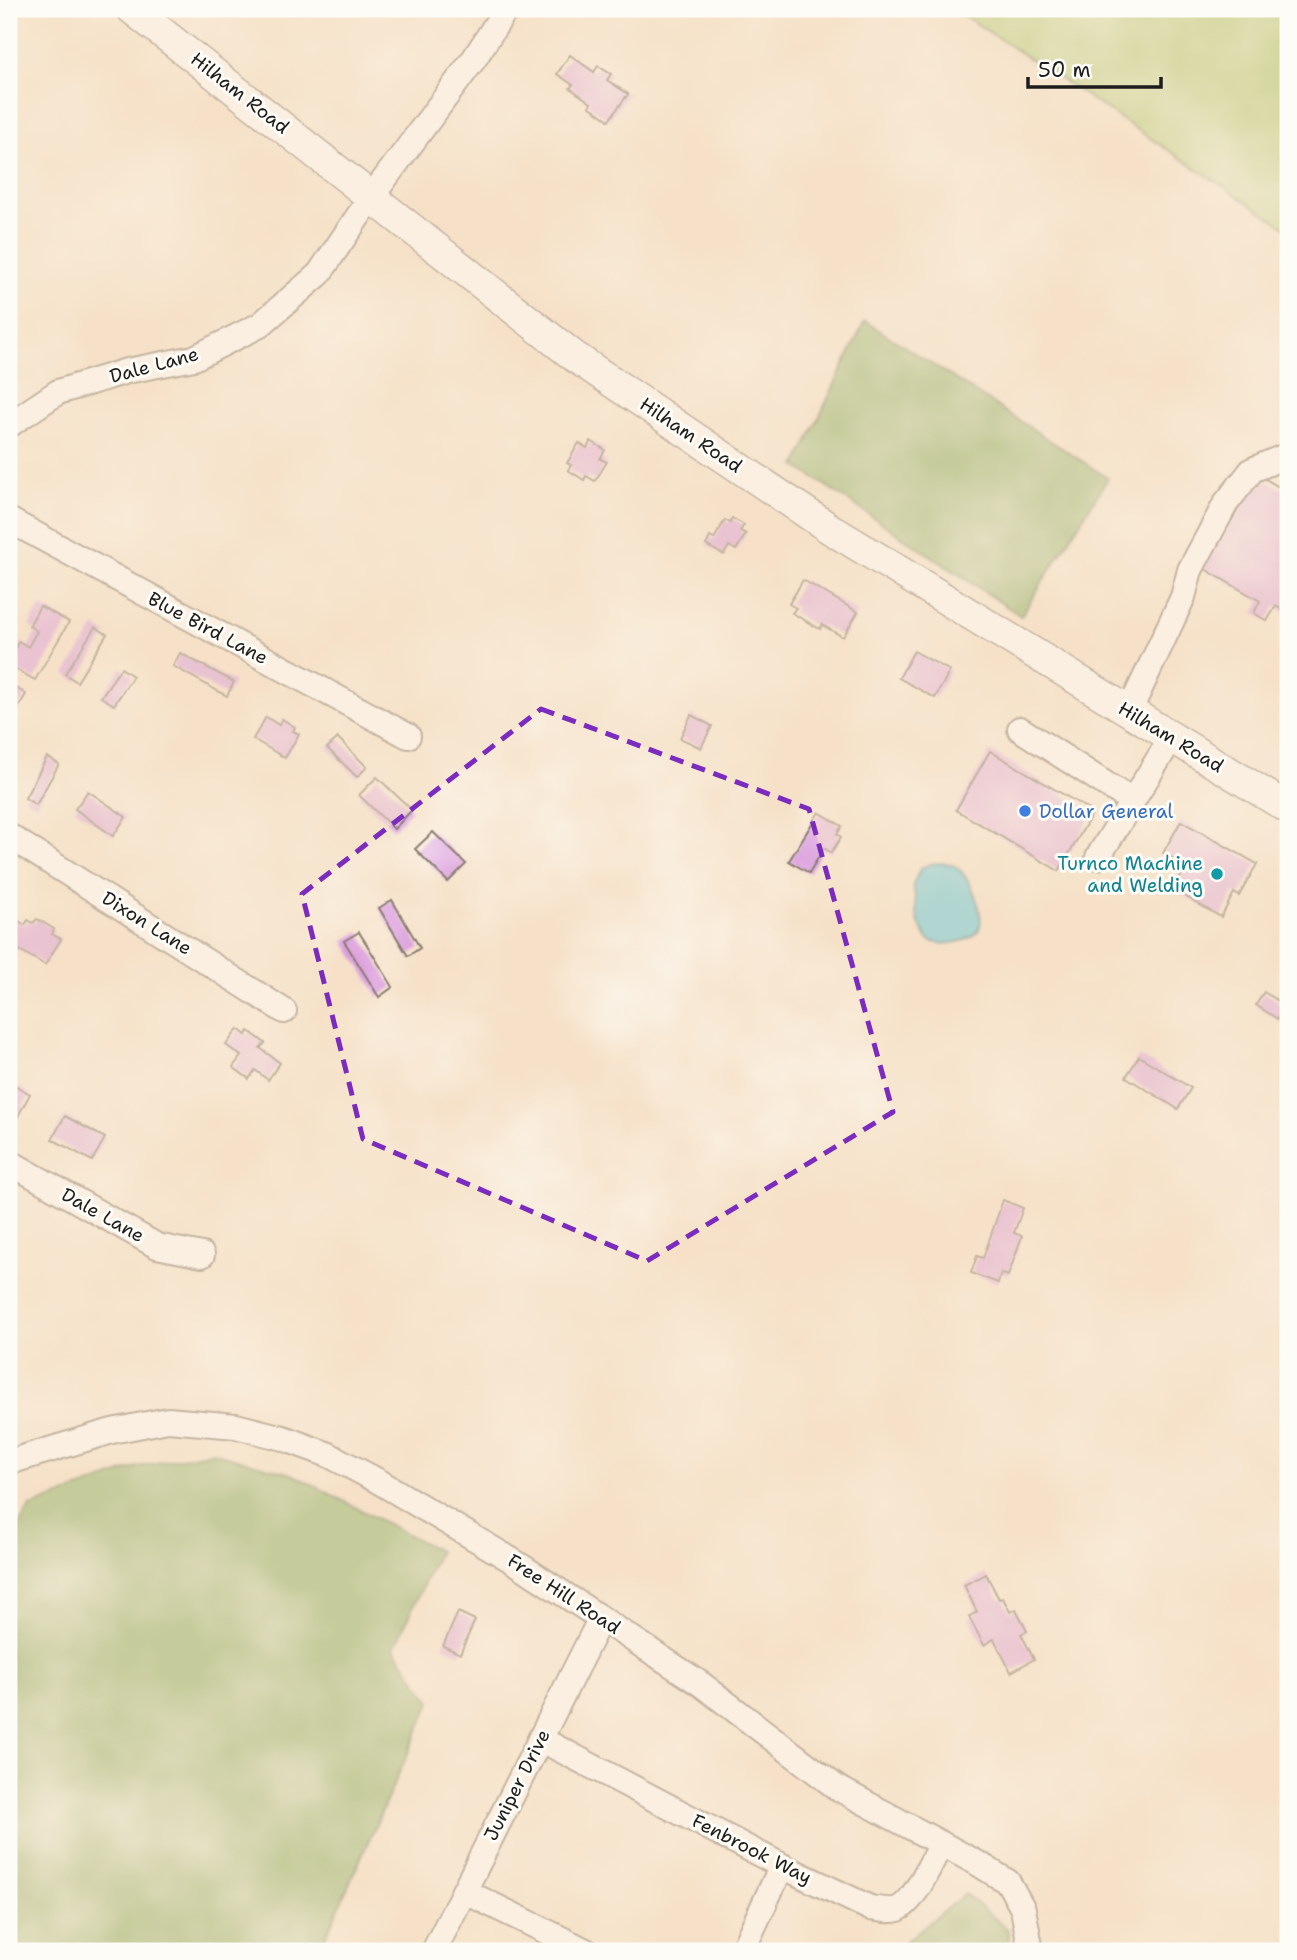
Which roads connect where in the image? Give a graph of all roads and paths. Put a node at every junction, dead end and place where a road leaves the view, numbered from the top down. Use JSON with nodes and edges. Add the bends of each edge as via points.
{"nodes":[{"id":1,"x":132,"y":9,"type":"edge"},
{"id":2,"x":506,"y":9,"type":"edge"},
{"id":3,"x":372,"y":196,"type":"junction"},
{"id":4,"x":9,"y":425,"type":"edge"},
{"id":5,"x":1288,"y":455,"type":"edge"},
{"id":6,"x":9,"y":520,"type":"edge"},
{"id":7,"x":1129,"y":712,"type":"junction"},
{"id":8,"x":1020,"y":729,"type":"dead end"},
{"id":9,"x":408,"y":736,"type":"dead end"},
{"id":10,"x":1171,"y":737,"type":"junction"},
{"id":11,"x":1132,"y":801,"type":"junction"},
{"id":12,"x":1288,"y":808,"type":"edge"},
{"id":13,"x":9,"y":836,"type":"edge"},
{"id":14,"x":1098,"y":857,"type":"dead end"},
{"id":15,"x":284,"y":1011,"type":"dead end"},
{"id":16,"x":9,"y":1162,"type":"edge"},
{"id":17,"x":202,"y":1255,"type":"dead end"},
{"id":18,"x":9,"y":1462,"type":"edge"},
{"id":19,"x":601,"y":1618,"type":"junction"},
{"id":20,"x":540,"y":1739,"type":"junction"},
{"id":21,"x":941,"y":1844,"type":"junction"},
{"id":22,"x":782,"y":1866,"type":"junction"},
{"id":23,"x":464,"y":1891,"type":"junction"},
{"id":24,"x":434,"y":1951,"type":"edge"},
{"id":25,"x":586,"y":1951,"type":"edge"},
{"id":26,"x":743,"y":1951,"type":"edge"},
{"id":27,"x":1031,"y":1951,"type":"edge"}],
"edges":[{"from":1,"to":3,"type":"main road","name":"Hilham Road"},
{"from":2,"to":3,"type":"street","name":"Dale Lane"},
{"from":3,"to":4,"type":"street","name":"Dale Lane","via":[[318,274],[260,325],[194,358],[127,371],[58,392]]},
{"from":3,"to":7,"type":"main road","name":"Hilham Road","via":[[575,357],[832,530]]},
{"from":5,"to":7,"type":"street","via":[[1252,470],[1226,503],[1190,570],[1183,597]]},
{"from":6,"to":9,"type":"street","name":"Blue Bird Lane"},
{"from":7,"to":10,"type":"main road","name":"Hilham Road"},
{"from":8,"to":11,"type":"street"},
{"from":10,"to":11,"type":"street"},
{"from":10,"to":12,"type":"main road","name":"Hilham Road"},
{"from":11,"to":14,"type":"street"},
{"from":13,"to":15,"type":"street","name":"Dixon Lane"},
{"from":16,"to":17,"type":"street","name":"Dale Lane","via":[[157,1246]]},
{"from":18,"to":19,"type":"street","name":"Free Hill Road","via":[[168,1420],[236,1426],[284,1438],[377,1481]]},
{"from":19,"to":20,"type":"street","name":"Juniper Drive"},
{"from":19,"to":21,"type":"street","name":"Free Hill Road","via":[[701,1684],[836,1787]]},
{"from":20,"to":22,"type":"street","name":"Fenbrook Way"},
{"from":20,"to":23,"type":"street","name":"Juniper Drive"},
{"from":21,"to":22,"type":"street","name":"Fenbrook Way","via":[[911,1899],[897,1909],[870,1908]]},
{"from":21,"to":27,"type":"street","name":"Free Hill Road","via":[[1008,1882],[1023,1909]]},
{"from":22,"to":26,"type":"street"},
{"from":23,"to":24,"type":"street","name":"Juniper Drive"},
{"from":23,"to":25,"type":"street"}]}
